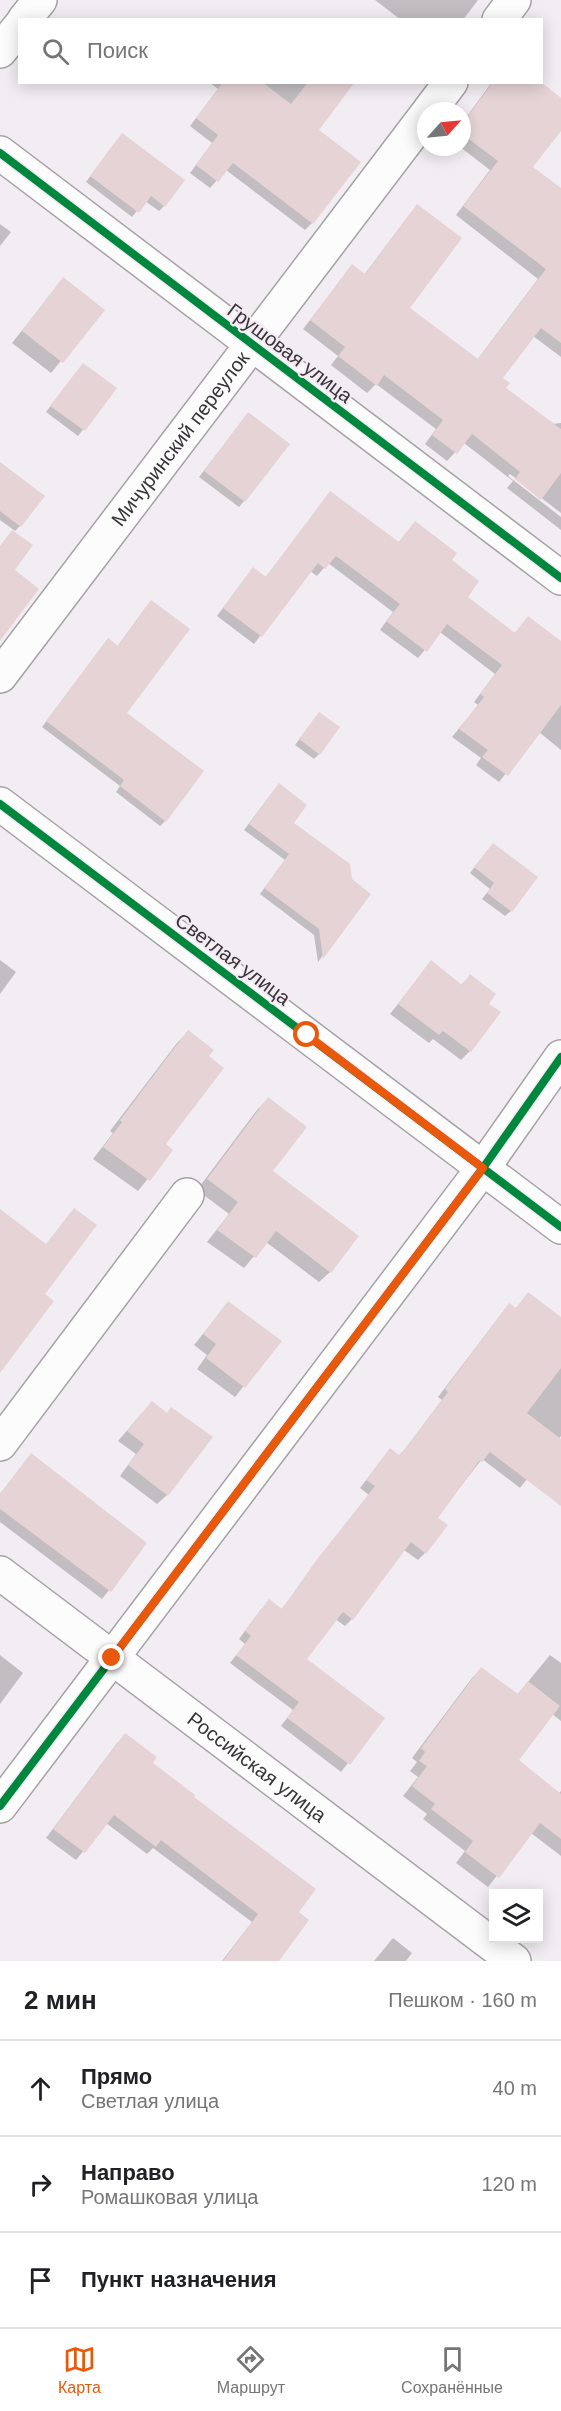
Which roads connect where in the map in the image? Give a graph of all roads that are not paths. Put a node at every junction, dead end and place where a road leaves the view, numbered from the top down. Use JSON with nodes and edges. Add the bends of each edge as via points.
{"nodes":[{"id":1,"x":40,"y":0,"type":"edge"},
{"id":2,"x":514,"y":0,"type":"edge"},
{"id":3,"x":26,"y":18,"type":"edge"},
{"id":4,"x":500,"y":18,"type":"edge"},
{"id":5,"x":18,"y":28,"type":"edge"},
{"id":6,"x":0,"y":51,"type":"edge"},
{"id":7,"x":449,"y":84,"type":"edge"},
{"id":8,"x":436,"y":102,"type":"edge"},
{"id":9,"x":417,"y":127,"type":"edge"},
{"id":10,"x":0,"y":153,"type":"edge"},
{"id":11,"x":251,"y":344,"type":"junction"},
{"id":12,"x":561,"y":578,"type":"edge"},
{"id":13,"x":0,"y":676,"type":"edge"},
{"id":14,"x":0,"y":804,"type":"edge"},
{"id":15,"x":561,"y":1057,"type":"edge"},
{"id":16,"x":483,"y":1168,"type":"junction"},
{"id":17,"x":186,"y":1195,"type":"dead end"},
{"id":18,"x":561,"y":1227,"type":"edge"},
{"id":19,"x":0,"y":1444,"type":"edge"},
{"id":20,"x":0,"y":1573,"type":"edge"},
{"id":21,"x":112,"y":1658,"type":"junction"},
{"id":22,"x":0,"y":1806,"type":"edge"},
{"id":23,"x":514,"y":1961,"type":"edge"}],
"edges":[{"from":1,"to":3,"type":"street"},
{"from":2,"to":4,"type":"street"},
{"from":5,"to":6,"type":"street"},
{"from":7,"to":8,"type":"street"},
{"from":9,"to":11,"type":"street","name":"Мичуринский переулок"},
{"from":10,"to":11,"type":"street","name":"Грушовая улица"},
{"from":11,"to":12,"type":"street","name":"Грушовая улица"},
{"from":11,"to":13,"type":"street","name":"Мичуринский переулок"},
{"from":14,"to":16,"type":"street","name":"Светлая улица"},
{"from":15,"to":16,"type":"street"},
{"from":16,"to":18,"type":"street","name":"Светлая улица"},
{"from":16,"to":21,"type":"street"},
{"from":17,"to":19,"type":"street"},
{"from":20,"to":21,"type":"street","name":"Российская улица"},
{"from":21,"to":22,"type":"street"},
{"from":21,"to":23,"type":"street","name":"Российская улица"}]}
